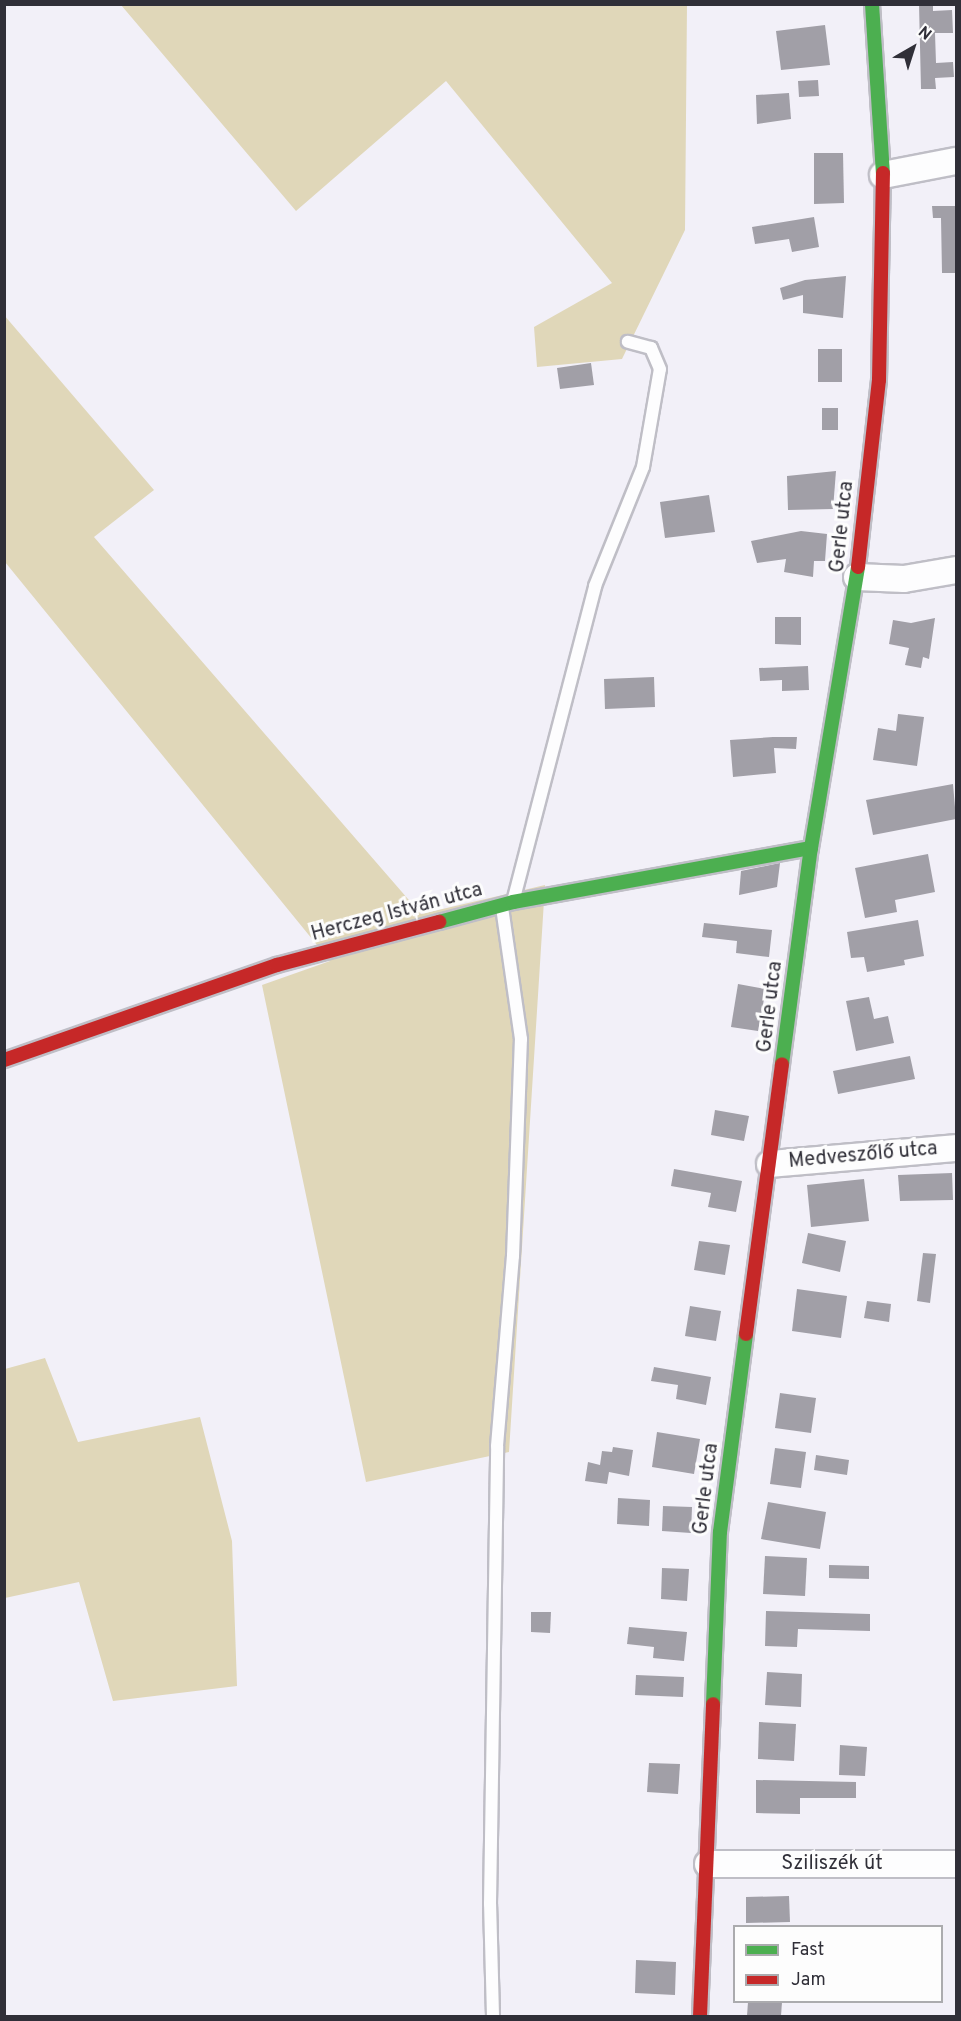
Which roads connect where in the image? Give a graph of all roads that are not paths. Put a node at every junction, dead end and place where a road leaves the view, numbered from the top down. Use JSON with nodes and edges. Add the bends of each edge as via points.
{"nodes":[{"id":1,"x":872,"y":4,"type":"edge"},
{"id":2,"x":957,"y":161,"type":"edge"},
{"id":3,"x":883,"y":175,"type":"junction"},
{"id":4,"x":628,"y":342,"type":"dead end"},
{"id":5,"x":957,"y":570,"type":"edge"},
{"id":6,"x":857,"y":577,"type":"junction"},
{"id":7,"x":811,"y":848,"type":"junction"},
{"id":8,"x":508,"y":904,"type":"junction"},
{"id":9,"x":4,"y":1060,"type":"edge"},
{"id":10,"x":957,"y":1148,"type":"edge"},
{"id":11,"x":770,"y":1164,"type":"junction"},
{"id":12,"x":708,"y":1864,"type":"junction"},
{"id":13,"x":957,"y":1864,"type":"edge"},
{"id":14,"x":493,"y":2016,"type":"edge"},
{"id":15,"x":700,"y":2016,"type":"edge"}],
"edges":[{"from":1,"to":3,"type":"street","name":"Gerle utca"},
{"from":2,"to":3,"type":"street"},
{"from":3,"to":6,"type":"street","name":"Gerle utca","via":[[879,380]]},
{"from":4,"to":8,"type":"lane","via":[[651,348],[660,369],[645,456],[625,519],[595,586]]},
{"from":5,"to":6,"type":"street","via":[[904,579]]},
{"from":6,"to":7,"type":"street","name":"Gerle utca"},
{"from":7,"to":8,"type":"street","name":"Herczeg István utca"},
{"from":7,"to":11,"type":"street","name":"Gerle utca"},
{"from":8,"to":9,"type":"street","name":"Herczeg István utca","via":[[277,965]]},
{"from":8,"to":14,"type":"lane","via":[[521,1039],[513,1256],[497,1446],[490,1904]]},
{"from":10,"to":11,"type":"street","name":"Medveszőlő utca"},
{"from":11,"to":12,"type":"street","name":"Gerle utca","via":[[720,1532]]},
{"from":12,"to":13,"type":"street","name":"Sziliszék út"},
{"from":12,"to":15,"type":"street","name":"Gerle utca"}]}
